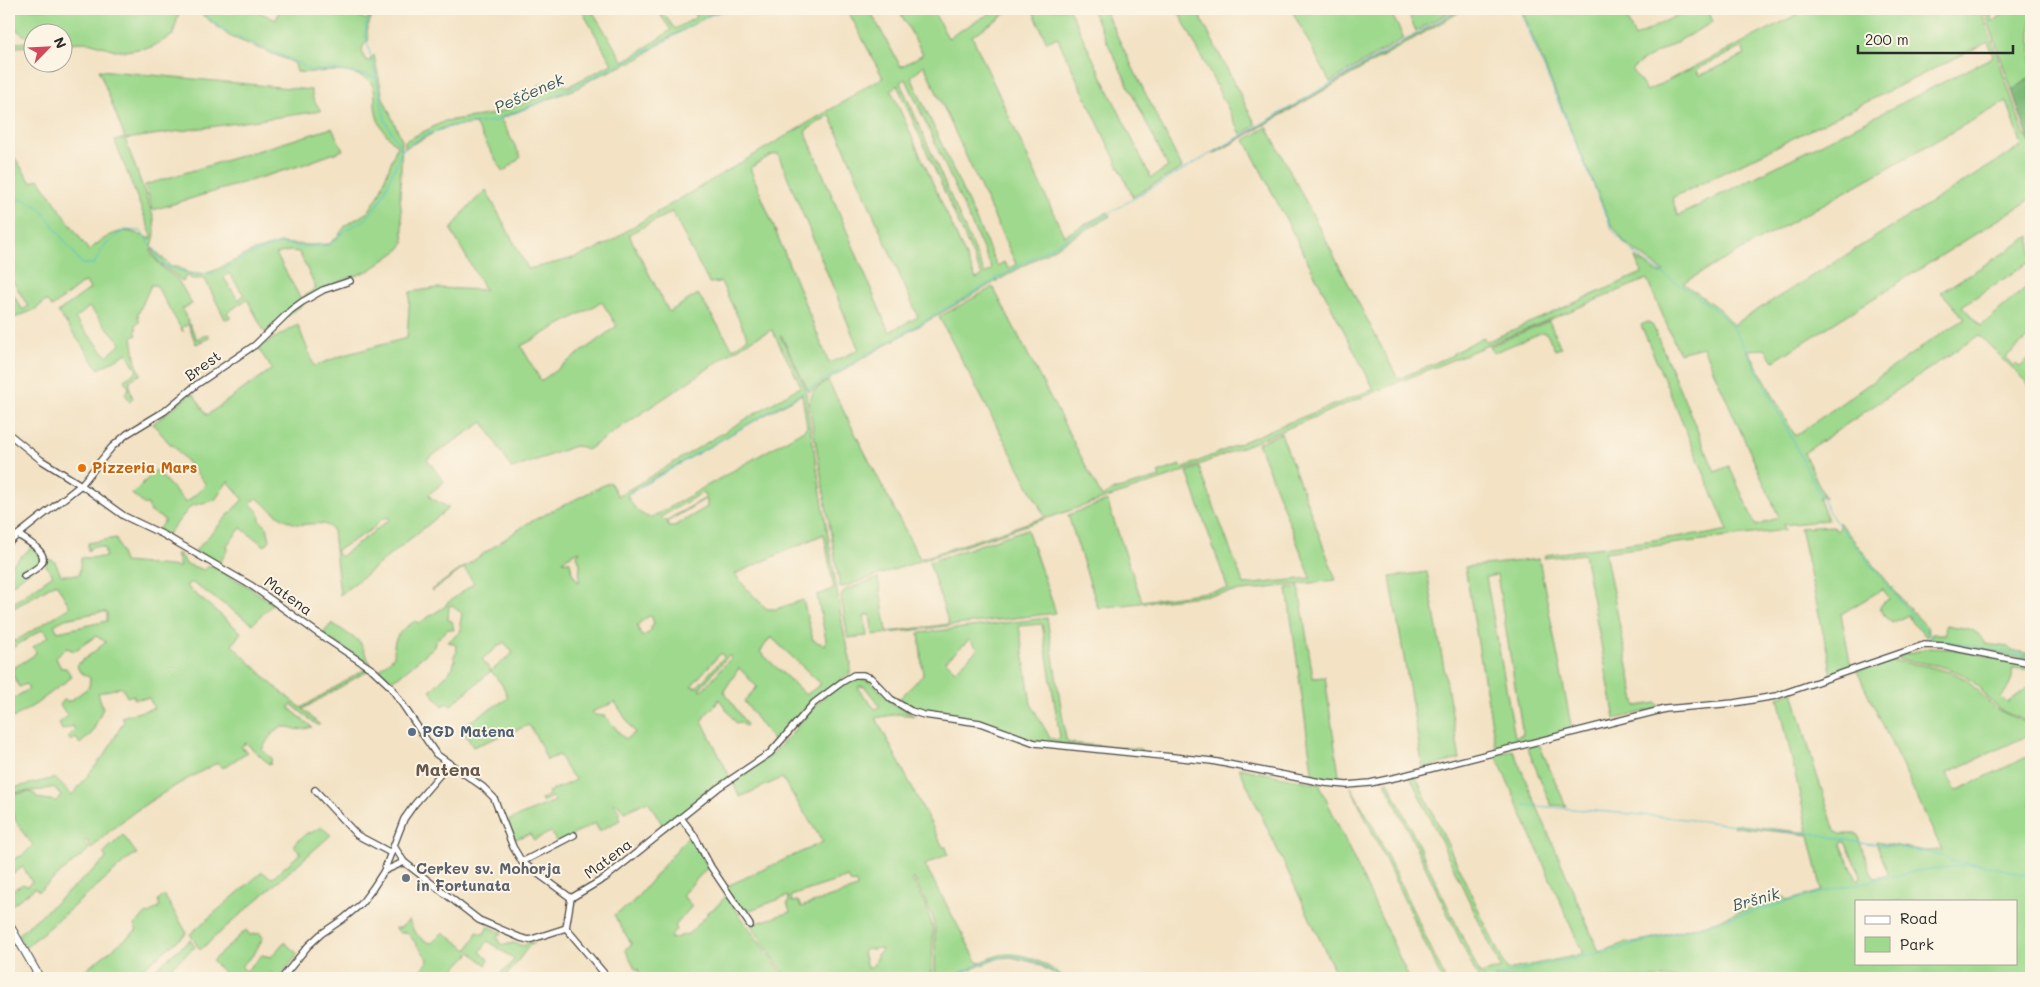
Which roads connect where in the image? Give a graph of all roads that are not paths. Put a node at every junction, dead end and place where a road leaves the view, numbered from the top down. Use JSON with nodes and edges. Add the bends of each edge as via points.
{"nodes":[{"id":1,"x":350,"y":281,"type":"dead end"},
{"id":2,"x":9,"y":434,"type":"edge"},
{"id":3,"x":81,"y":485,"type":"junction"},
{"id":4,"x":18,"y":535,"type":"junction"},
{"id":5,"x":9,"y":542,"type":"edge"},
{"id":6,"x":24,"y":576,"type":"dead end"},
{"id":7,"x":2031,"y":663,"type":"edge"},
{"id":8,"x":449,"y":764,"type":"junction"},
{"id":9,"x":315,"y":790,"type":"dead end"},
{"id":10,"x":681,"y":818,"type":"junction"},
{"id":11,"x":574,"y":836,"type":"dead end"},
{"id":12,"x":394,"y":846,"type":"junction"},
{"id":13,"x":391,"y":853,"type":"junction"},
{"id":14,"x":404,"y":862,"type":"junction"},
{"id":15,"x":522,"y":862,"type":"junction"},
{"id":16,"x":384,"y":871,"type":"junction"},
{"id":17,"x":571,"y":898,"type":"junction"},
{"id":18,"x":9,"y":924,"type":"edge"},
{"id":19,"x":750,"y":925,"type":"dead end"},
{"id":20,"x":566,"y":928,"type":"junction"},
{"id":21,"x":40,"y":978,"type":"edge"},
{"id":22,"x":282,"y":978,"type":"edge"},
{"id":23,"x":608,"y":978,"type":"edge"}],
"edges":[{"from":1,"to":3,"type":"street","name":"Brest","via":[[314,295],[291,310],[255,345],[196,385],[165,411],[127,434]]},
{"from":2,"to":3,"type":"street","via":[[41,460]]},
{"from":3,"to":4,"type":"street","name":"Brest"},
{"from":3,"to":8,"type":"street","name":"Matena","via":[[124,516],[164,535],[252,586],[373,670],[403,702],[436,754]]},
{"from":4,"to":5,"type":"street","name":"Brest"},
{"from":4,"to":6,"type":"street","via":[[41,552],[43,558]]},
{"from":7,"to":10,"type":"street","name":"Matena","via":[[1924,645],[1776,696],[1734,704],[1665,709],[1398,777],[1347,784],[1325,783],[1212,761],[1035,743],[980,723],[911,711],[891,699],[871,678],[854,675],[814,703],[770,753]]},
{"from":8,"to":12,"type":"street","via":[[404,819]]},
{"from":8,"to":15,"type":"street","name":"Matena","via":[[494,798]]},
{"from":9,"to":13,"type":"street","via":[[357,835]]},
{"from":10,"to":17,"type":"street","name":"Matena","via":[[605,878]]},
{"from":10,"to":19,"type":"street"},
{"from":11,"to":15,"type":"street"},
{"from":12,"to":13,"type":"street"},
{"from":12,"to":14,"type":"street"},
{"from":13,"to":16,"type":"street"},
{"from":14,"to":16,"type":"street"},
{"from":14,"to":20,"type":"street","via":[[479,920],[506,932],[529,940]]},
{"from":15,"to":17,"type":"street","name":"Matena"},
{"from":16,"to":22,"type":"street","via":[[360,904],[321,934]]},
{"from":17,"to":20,"type":"street"},
{"from":18,"to":21,"type":"street"},
{"from":20,"to":23,"type":"street"}]}
